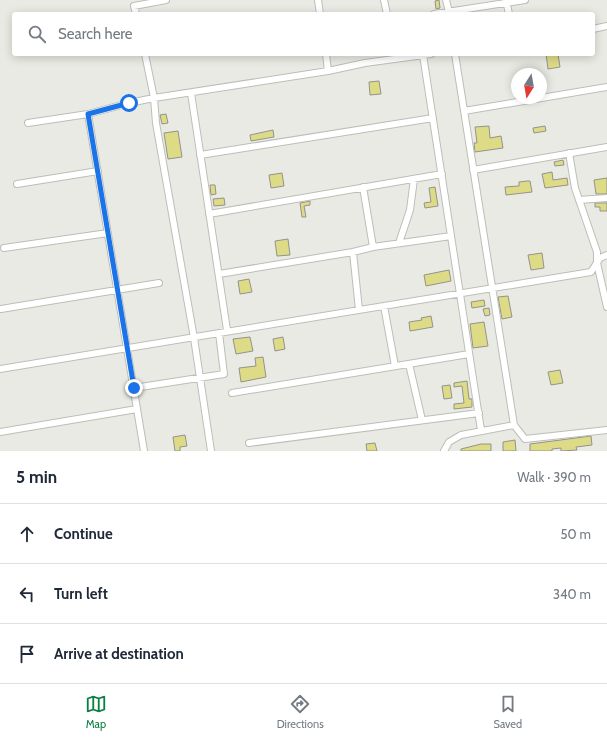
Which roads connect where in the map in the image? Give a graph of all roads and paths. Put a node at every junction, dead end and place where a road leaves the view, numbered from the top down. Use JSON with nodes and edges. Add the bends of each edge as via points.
{"nodes":[{"id":1,"x":129,"y":0,"type":"edge"},
{"id":2,"x":166,"y":0,"type":"edge"},
{"id":3,"x":318,"y":0,"type":"edge"},
{"id":4,"x":384,"y":0,"type":"edge"},
{"id":5,"x":446,"y":0,"type":"edge"},
{"id":6,"x":525,"y":0,"type":"edge"},
{"id":7,"x":507,"y":1,"type":"edge"},
{"id":8,"x":134,"y":6,"type":"junction"},
{"id":9,"x":136,"y":12,"type":"edge"},
{"id":10,"x":320,"y":12,"type":"edge"},
{"id":11,"x":387,"y":12,"type":"edge"},
{"id":12,"x":449,"y":12,"type":"joint"},
{"id":13,"x":509,"y":12,"type":"edge"},
{"id":14,"x":607,"y":26,"type":"edge"},
{"id":15,"x":595,"y":29,"type":"edge"},
{"id":16,"x":145,"y":56,"type":"edge"},
{"id":17,"x":326,"y":56,"type":"edge"},
{"id":18,"x":416,"y":56,"type":"edge"},
{"id":19,"x":423,"y":56,"type":"edge"},
{"id":20,"x":455,"y":56,"type":"edge"},
{"id":21,"x":328,"y":71,"type":"junction"},
{"id":22,"x":607,"y":87,"type":"edge"},
{"id":23,"x":191,"y":93,"type":"junction"},
{"id":24,"x":154,"y":98,"type":"junction"},
{"id":25,"x":464,"y":111,"type":"junction"},
{"id":26,"x":88,"y":114,"type":"junction"},
{"id":27,"x":433,"y":118,"type":"junction"},
{"id":28,"x":28,"y":123,"type":"dead end"},
{"id":29,"x":607,"y":147,"type":"edge"},
{"id":30,"x":569,"y":153,"type":"junction"},
{"id":31,"x":200,"y":155,"type":"junction"},
{"id":32,"x":473,"y":170,"type":"junction"},
{"id":33,"x":98,"y":171,"type":"junction"},
{"id":34,"x":442,"y":174,"type":"junction"},
{"id":35,"x":414,"y":179,"type":"junction"},
{"id":36,"x":17,"y":184,"type":"dead end"},
{"id":37,"x":363,"y":187,"type":"junction"},
{"id":38,"x":607,"y":198,"type":"edge"},
{"id":39,"x":579,"y":200,"type":"junction"},
{"id":40,"x":209,"y":214,"type":"junction"},
{"id":41,"x":108,"y":233,"type":"junction"},
{"id":42,"x":451,"y":236,"type":"junction"},
{"id":43,"x":399,"y":243,"type":"junction"},
{"id":44,"x":373,"y":247,"type":"junction"},
{"id":45,"x":4,"y":248,"type":"dead end"},
{"id":46,"x":353,"y":252,"type":"junction"},
{"id":47,"x":607,"y":255,"type":"edge"},
{"id":48,"x":597,"y":263,"type":"junction"},
{"id":49,"x":219,"y":274,"type":"junction"},
{"id":50,"x":159,"y":283,"type":"dead end"},
{"id":51,"x":492,"y":288,"type":"junction"},
{"id":52,"x":117,"y":290,"type":"junction"},
{"id":53,"x":460,"y":293,"type":"junction"},
{"id":54,"x":384,"y":306,"type":"junction"},
{"id":55,"x":607,"y":307,"type":"edge"},
{"id":56,"x":1,"y":309,"type":"dead end"},
{"id":57,"x":359,"y":310,"type":"junction"},
{"id":58,"x":227,"y":330,"type":"junction"},
{"id":59,"x":219,"y":333,"type":"junction"},
{"id":60,"x":194,"y":338,"type":"junction"},
{"id":61,"x":127,"y":348,"type":"junction"},
{"id":62,"x":470,"y":354,"type":"junction"},
{"id":63,"x":409,"y":364,"type":"junction"},
{"id":64,"x":395,"y":366,"type":"junction"},
{"id":65,"x":0,"y":368,"type":"edge"},
{"id":66,"x":200,"y":378,"type":"junction"},
{"id":67,"x":134,"y":388,"type":"junction"},
{"id":68,"x":232,"y":392,"type":"dead end"},
{"id":69,"x":137,"y":408,"type":"junction"},
{"id":70,"x":478,"y":413,"type":"junction"},
{"id":71,"x":422,"y":420,"type":"junction"},
{"id":72,"x":514,"y":425,"type":"junction"},
{"id":73,"x":481,"y":430,"type":"junction"},
{"id":74,"x":607,"y":430,"type":"edge"},
{"id":75,"x":0,"y":432,"type":"edge"},
{"id":76,"x":249,"y":443,"type":"dead end"},
{"id":77,"x":144,"y":451,"type":"edge"},
{"id":78,"x":211,"y":451,"type":"edge"},
{"id":79,"x":444,"y":451,"type":"edge"}],
"edges":[{"from":1,"to":8,"type":"street"},
{"from":2,"to":8,"type":"street"},
{"from":3,"to":10,"type":"street"},
{"from":4,"to":11,"type":"street"},
{"from":5,"to":12,"type":"street"},
{"from":6,"to":7,"type":"street"},
{"from":7,"to":12,"type":"street"},
{"from":7,"to":13,"type":"street"},
{"from":8,"to":9,"type":"street"},
{"from":14,"to":15,"type":"street"},
{"from":16,"to":24,"type":"street"},
{"from":17,"to":21,"type":"street"},
{"from":18,"to":21,"type":"street"},
{"from":19,"to":27,"type":"street"},
{"from":20,"to":25,"type":"street"},
{"from":21,"to":23,"type":"street"},
{"from":22,"to":25,"type":"street"},
{"from":23,"to":24,"type":"street"},
{"from":23,"to":31,"type":"street"},
{"from":24,"to":26,"type":"street"},
{"from":24,"to":60,"type":"street"},
{"from":25,"to":32,"type":"street"},
{"from":26,"to":28,"type":"street"},
{"from":26,"to":33,"type":"street"},
{"from":27,"to":31,"type":"street"},
{"from":27,"to":34,"type":"street"},
{"from":29,"to":30,"type":"street"},
{"from":30,"to":32,"type":"street"},
{"from":30,"to":39,"type":"street"},
{"from":31,"to":40,"type":"street"},
{"from":32,"to":51,"type":"street"},
{"from":33,"to":36,"type":"street"},
{"from":33,"to":41,"type":"street"},
{"from":34,"to":35,"type":"street"},
{"from":34,"to":42,"type":"street"},
{"from":35,"to":37,"type":"street"},
{"from":35,"to":43,"type":"street","via":[[410,210]]},
{"from":37,"to":40,"type":"street"},
{"from":37,"to":44,"type":"street"},
{"from":38,"to":39,"type":"street"},
{"from":39,"to":48,"type":"street","via":[[597,252]]},
{"from":40,"to":49,"type":"street"},
{"from":41,"to":45,"type":"street"},
{"from":41,"to":52,"type":"street"},
{"from":42,"to":43,"type":"street"},
{"from":42,"to":53,"type":"street"},
{"from":43,"to":44,"type":"street"},
{"from":44,"to":46,"type":"street"},
{"from":46,"to":49,"type":"street"},
{"from":46,"to":57,"type":"street"},
{"from":47,"to":48,"type":"street","via":[[600,258]]},
{"from":48,"to":51,"type":"street","via":[[591,272]]},
{"from":48,"to":55,"type":"street"},
{"from":49,"to":58,"type":"street"},
{"from":50,"to":52,"type":"street"},
{"from":51,"to":53,"type":"street"},
{"from":51,"to":72,"type":"street"},
{"from":52,"to":56,"type":"street"},
{"from":52,"to":61,"type":"street"},
{"from":53,"to":54,"type":"street"},
{"from":53,"to":62,"type":"street"},
{"from":54,"to":57,"type":"street"},
{"from":54,"to":64,"type":"street"},
{"from":57,"to":58,"type":"street"},
{"from":58,"to":59,"type":"street"},
{"from":59,"to":60,"type":"street"},
{"from":59,"to":66,"type":"street","via":[[224,374]]},
{"from":60,"to":61,"type":"street"},
{"from":60,"to":66,"type":"street"},
{"from":61,"to":65,"type":"street"},
{"from":61,"to":67,"type":"street"},
{"from":62,"to":63,"type":"street"},
{"from":62,"to":70,"type":"street"},
{"from":63,"to":64,"type":"street"},
{"from":63,"to":71,"type":"street"},
{"from":64,"to":68,"type":"street"},
{"from":66,"to":67,"type":"street"},
{"from":66,"to":78,"type":"street"},
{"from":67,"to":69,"type":"street"},
{"from":69,"to":75,"type":"street"},
{"from":69,"to":77,"type":"street"},
{"from":70,"to":71,"type":"street"},
{"from":70,"to":73,"type":"street"},
{"from":71,"to":76,"type":"street"},
{"from":72,"to":73,"type":"street"},
{"from":72,"to":74,"type":"street","via":[[525,439]]},
{"from":73,"to":79,"type":"street","via":[[460,434],[449,442]]}]}
